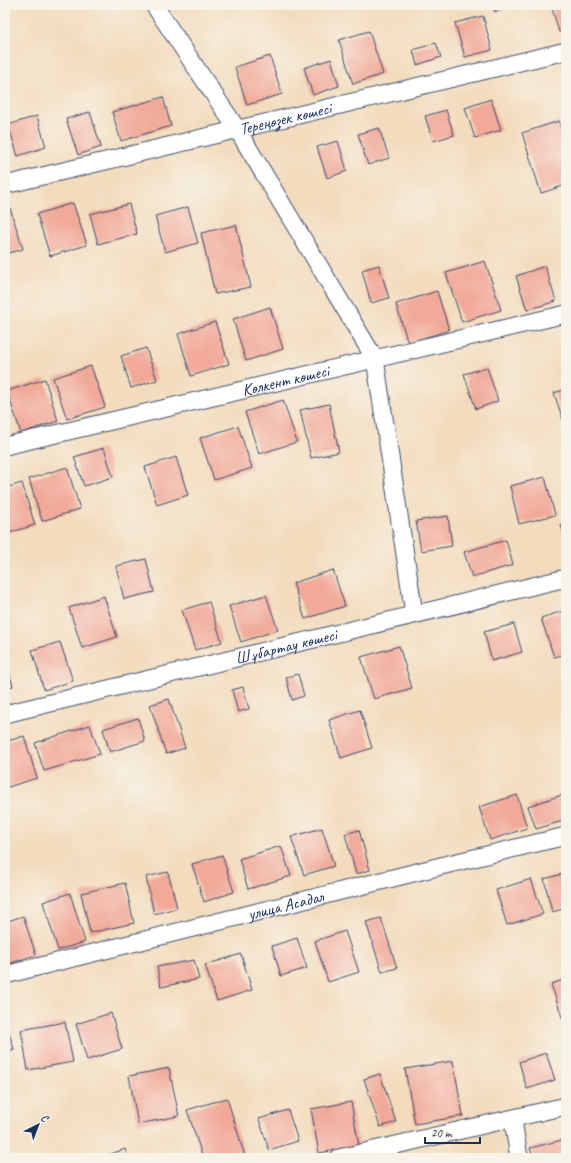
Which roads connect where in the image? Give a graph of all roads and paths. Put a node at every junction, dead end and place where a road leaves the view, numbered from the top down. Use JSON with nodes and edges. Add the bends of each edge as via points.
{"nodes":[{"id":1,"x":154,"y":5,"type":"edge"},
{"id":2,"x":566,"y":51,"type":"edge"},
{"id":3,"x":237,"y":129,"type":"junction"},
{"id":4,"x":5,"y":185,"type":"edge"},
{"id":5,"x":566,"y":314,"type":"edge"},
{"id":6,"x":375,"y":359,"type":"junction"},
{"id":7,"x":5,"y":446,"type":"edge"},
{"id":8,"x":566,"y":578,"type":"edge"},
{"id":9,"x":414,"y":613,"type":"junction"},
{"id":10,"x":5,"y":714,"type":"edge"},
{"id":11,"x":566,"y":836,"type":"edge"},
{"id":12,"x":5,"y":975,"type":"edge"},
{"id":13,"x":566,"y":1106,"type":"edge"},
{"id":14,"x":513,"y":1120,"type":"junction"},
{"id":15,"x":340,"y":1158,"type":"edge"},
{"id":16,"x":519,"y":1158,"type":"edge"}],
"edges":[{"from":1,"to":3,"type":"street"},
{"from":2,"to":3,"type":"street","name":"Тереңөзек көшесі"},
{"from":3,"to":4,"type":"street","name":"Тереңөзек көшесі"},
{"from":3,"to":6,"type":"street"},
{"from":5,"to":6,"type":"street","name":"Көлкент көшесі"},
{"from":6,"to":7,"type":"street","name":"Көлкент көшесі"},
{"from":6,"to":9,"type":"street"},
{"from":8,"to":9,"type":"street","name":"Шұбартау көшесі"},
{"from":9,"to":10,"type":"street","name":"Шұбартау көшесі"},
{"from":11,"to":12,"type":"street","name":"улица Асадал"},
{"from":13,"to":14,"type":"street"},
{"from":14,"to":15,"type":"street"},
{"from":14,"to":16,"type":"street"}]}
